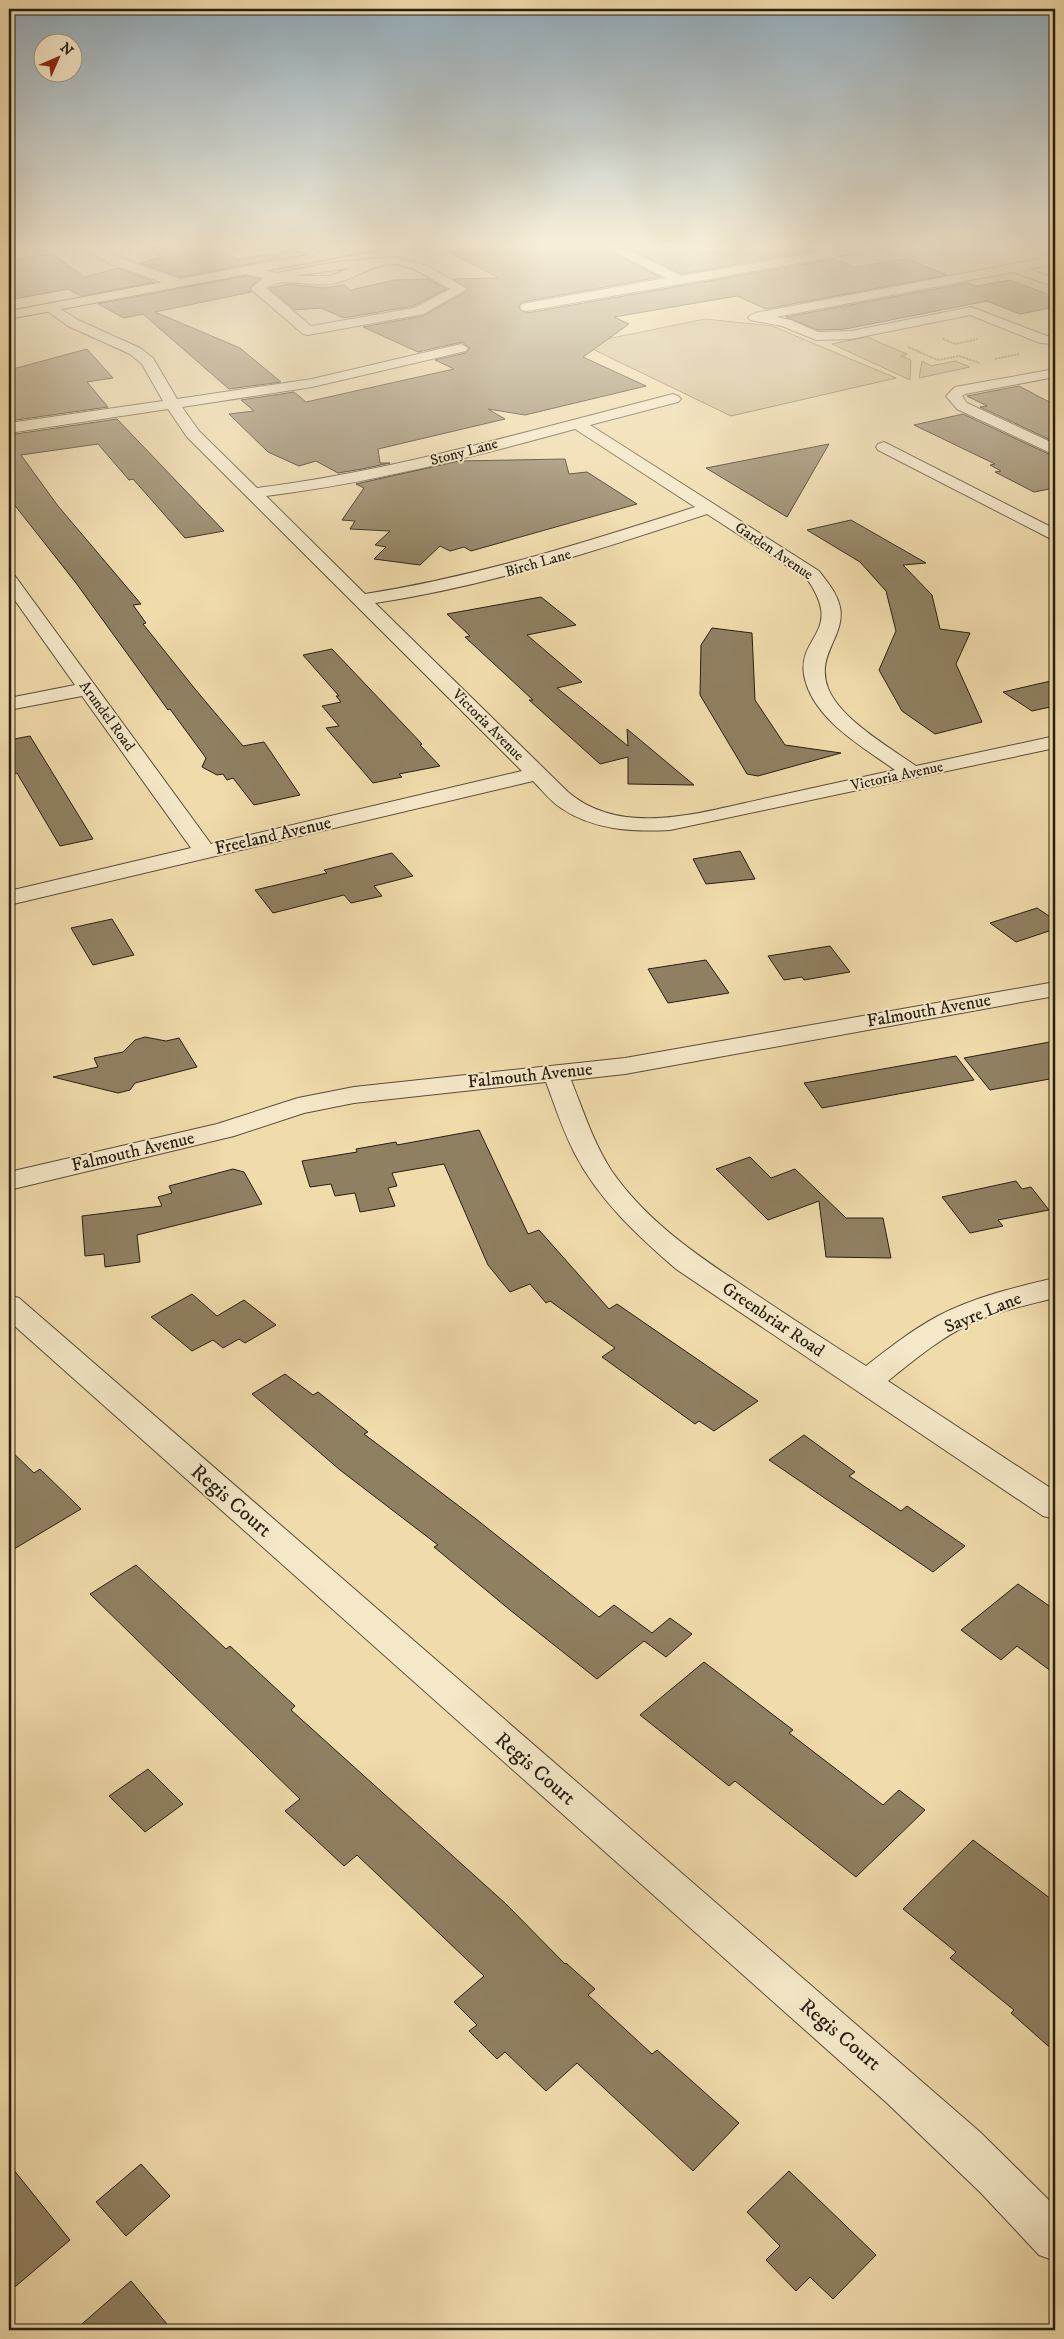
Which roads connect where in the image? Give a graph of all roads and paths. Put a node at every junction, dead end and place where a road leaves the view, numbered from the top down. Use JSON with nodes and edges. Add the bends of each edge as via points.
{"nodes":[{"id":1,"x":136,"y":352,"type":"edge"},
{"id":2,"x":443,"y":352,"type":"edge"},
{"id":3,"x":920,"y":352,"type":"edge"},
{"id":4,"x":1024,"y":353,"type":"dead end"},
{"id":5,"x":1055,"y":373,"type":"edge"},
{"id":6,"x":673,"y":399,"type":"dead end"},
{"id":7,"x":172,"y":405,"type":"junction"},
{"id":8,"x":576,"y":423,"type":"junction"},
{"id":9,"x":9,"y":428,"type":"edge"},
{"id":10,"x":884,"y":448,"type":"dead end"},
{"id":11,"x":1055,"y":450,"type":"edge"},
{"id":12,"x":253,"y":493,"type":"junction"},
{"id":13,"x":709,"y":508,"type":"junction"},
{"id":14,"x":1055,"y":536,"type":"edge"},
{"id":15,"x":9,"y":580,"type":"edge"},
{"id":16,"x":362,"y":600,"type":"junction"},
{"id":17,"x":87,"y":689,"type":"junction"},
{"id":18,"x":9,"y":704,"type":"edge"},
{"id":19,"x":1055,"y":742,"type":"edge"},
{"id":20,"x":912,"y":773,"type":"junction"},
{"id":21,"x":537,"y":774,"type":"junction"},
{"id":22,"x":205,"y":852,"type":"junction"},
{"id":23,"x":9,"y":898,"type":"edge"},
{"id":24,"x":1055,"y":988,"type":"edge"},
{"id":25,"x":555,"y":1073,"type":"junction"},
{"id":26,"x":9,"y":1181,"type":"edge"},
{"id":27,"x":1055,"y":1288,"type":"edge"},
{"id":28,"x":9,"y":1306,"type":"edge"},
{"id":29,"x":866,"y":1382,"type":"junction"},
{"id":30,"x":1055,"y":1507,"type":"edge"},
{"id":31,"x":1055,"y":2239,"type":"edge"}],
"edges":[{"from":1,"to":7,"type":"street","name":"Victoria Avenue","via":[[156,372]]},
{"from":2,"to":7,"type":"street","via":[[312,383]]},
{"from":3,"to":4,"type":"path","via":[[938,360],[959,356],[978,363]]},
{"from":5,"to":11,"type":"street","via":[[960,390],[954,396],[962,406]]},
{"from":6,"to":8,"type":"street","name":"Stony Lane"},
{"from":7,"to":9,"type":"street"},
{"from":7,"to":12,"type":"street","name":"Victoria Avenue","via":[[181,420]]},
{"from":8,"to":12,"type":"street","name":"Stony Lane","via":[[404,468],[312,486]]},
{"from":8,"to":13,"type":"street","name":"Garden Avenue"},
{"from":10,"to":14,"type":"street"},
{"from":12,"to":16,"type":"street","name":"Victoria Avenue"},
{"from":13,"to":16,"type":"street","name":"Birch Lane","via":[[506,572],[435,589]]},
{"from":13,"to":20,"type":"street","name":"Garden Avenue","via":[[801,566],[826,589],[832,604],[832,618],[817,656],[814,671],[817,687],[841,719]]},
{"from":15,"to":17,"type":"street","name":"Arundel Road"},
{"from":16,"to":21,"type":"street","name":"Victoria Avenue"},
{"from":17,"to":18,"type":"street"},
{"from":17,"to":22,"type":"street","name":"Arundel Road"},
{"from":19,"to":20,"type":"street","name":"Victoria Avenue"},
{"from":20,"to":21,"type":"street","name":"Victoria Avenue","via":[[658,825],[607,820],[586,813],[568,803]]},
{"from":21,"to":22,"type":"street","name":"Freeland Avenue"},
{"from":22,"to":23,"type":"street","name":"Freeland Avenue"},
{"from":24,"to":25,"type":"street","name":"Falmouth Avenue","via":[[625,1066]]},
{"from":25,"to":26,"type":"street","name":"Falmouth Avenue","via":[[354,1095],[298,1106],[225,1130]]},
{"from":25,"to":29,"type":"street","name":"Greenbriar Road","via":[[590,1156],[612,1191],[647,1230],[686,1262]]},
{"from":27,"to":29,"type":"street","name":"Sayre Lane","via":[[1009,1299],[959,1318],[920,1341]]},
{"from":28,"to":31,"type":"street","name":"Regis Court","via":[[915,2099]]},
{"from":29,"to":30,"type":"street","name":"Greenbriar Road"}]}
